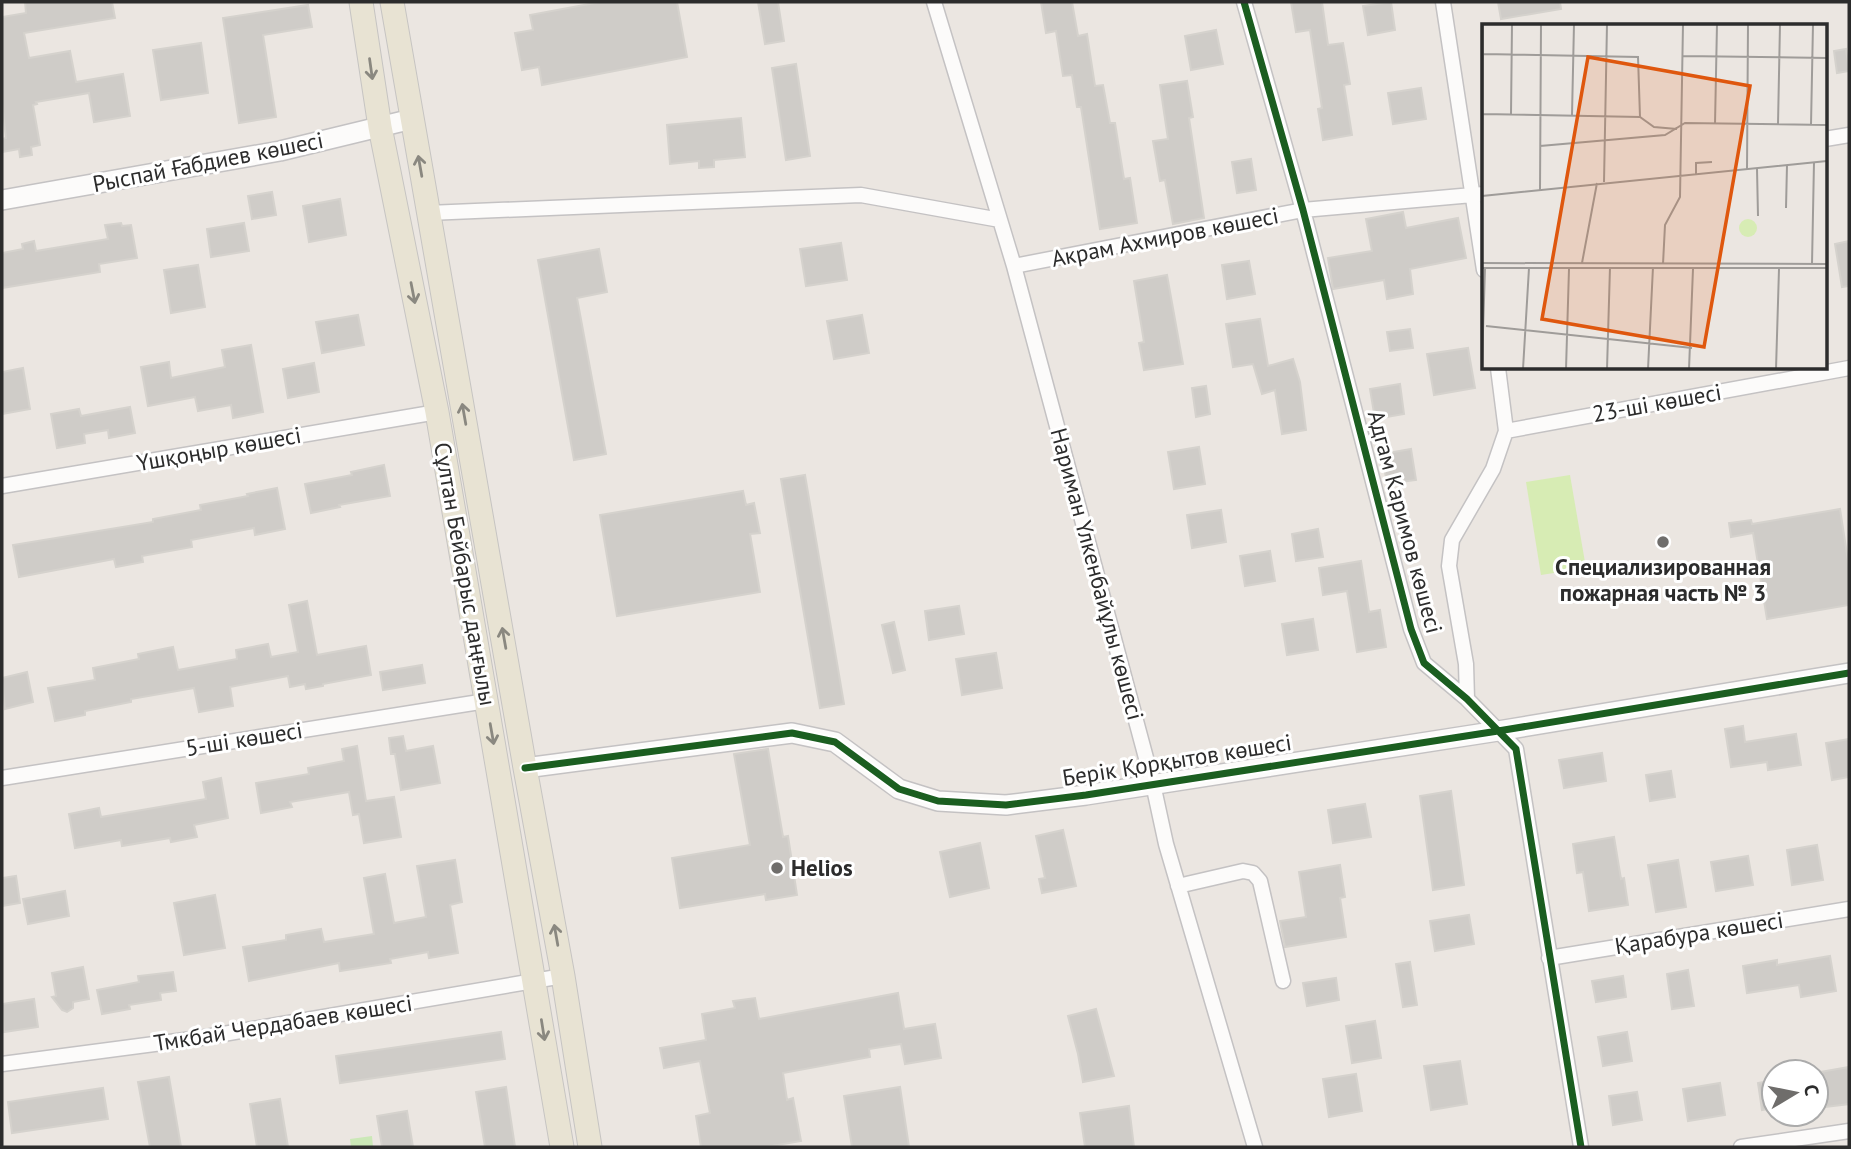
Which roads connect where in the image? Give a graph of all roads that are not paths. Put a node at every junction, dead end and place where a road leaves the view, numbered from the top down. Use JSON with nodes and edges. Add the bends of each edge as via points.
{"nodes":[{"id":1,"x":361,"y":2,"type":"edge"},
{"id":2,"x":392,"y":2,"type":"edge"},
{"id":3,"x":934,"y":2,"type":"edge"},
{"id":4,"x":1244,"y":2,"type":"edge"},
{"id":5,"x":1443,"y":2,"type":"edge"},
{"id":6,"x":412,"y":119,"type":"junction"},
{"id":7,"x":380,"y":127,"type":"junction"},
{"id":8,"x":1849,"y":135,"type":"edge"},
{"id":9,"x":1826,"y":139,"type":"edge"},
{"id":10,"x":1478,"y":195,"type":"edge"},
{"id":11,"x":2,"y":200,"type":"edge"},
{"id":12,"x":1303,"y":210,"type":"junction"},
{"id":13,"x":428,"y":213,"type":"junction"},
{"id":14,"x":1000,"y":220,"type":"junction"},
{"id":15,"x":1482,"y":255,"type":"edge"},
{"id":16,"x":1014,"y":266,"type":"junction"},
{"id":17,"x":1849,"y":368,"type":"edge"},
{"id":18,"x":1498,"y":369,"type":"edge"},
{"id":19,"x":437,"y":412,"type":"junction"},
{"id":20,"x":1506,"y":431,"type":"junction"},
{"id":21,"x":2,"y":486,"type":"edge"},
{"id":22,"x":1849,"y":673,"type":"edge"},
{"id":23,"x":1467,"y":699,"type":"junction"},
{"id":24,"x":486,"y":701,"type":"junction"},
{"id":25,"x":1498,"y":731,"type":"junction"},
{"id":26,"x":525,"y":768,"type":"junction"},
{"id":27,"x":2,"y":778,"type":"edge"},
{"id":28,"x":1153,"y":784,"type":"junction"},
{"id":29,"x":1178,"y":886,"type":"junction"},
{"id":30,"x":1849,"y":909,"type":"edge"},
{"id":31,"x":1549,"y":958,"type":"junction"},
{"id":32,"x":563,"y":976,"type":"junction"},
{"id":33,"x":1283,"y":981,"type":"dead end"},
{"id":34,"x":535,"y":982,"type":"junction"},
{"id":35,"x":2,"y":1064,"type":"edge"},
{"id":36,"x":1849,"y":1131,"type":"edge"},
{"id":37,"x":562,"y":1147,"type":"edge"},
{"id":38,"x":590,"y":1147,"type":"edge"},
{"id":39,"x":1255,"y":1147,"type":"edge"},
{"id":40,"x":1581,"y":1147,"type":"edge"},
{"id":41,"x":1741,"y":1147,"type":"edge"}],
"edges":[{"from":1,"to":7,"type":"main road","name":"Сұлтан Бейбарыс даңғылы","one_way":true},
{"from":2,"to":6,"type":"main road","name":"Сұлтан Бейбарыс даңғылы"},
{"from":3,"to":14,"type":"street","name":"Нариман Үлкенбайұлы көшесі"},
{"from":4,"to":12,"type":"street","name":"Адгам Каримов көшесі"},
{"from":5,"to":10,"type":"street"},
{"from":6,"to":7,"type":"street","name":"Рыспай Ғабдиев көшесі"},
{"from":13,"to":6,"type":"main road","name":"Сұлтан Бейбарыс даңғылы","one_way":true},
{"from":7,"to":11,"type":"street","name":"Рыспай Ғабдиев көшесі","via":[[280,151]]},
{"from":7,"to":19,"type":"main road","name":"Сұлтан Бейбарыс даңғылы","one_way":true},
{"from":8,"to":9,"type":"street"},
{"from":10,"to":12,"type":"street","name":"Акрам Ахмиров көшесі"},
{"from":10,"to":15,"type":"street"},
{"from":12,"to":16,"type":"street","name":"Акрам Ахмиров көшесі"},
{"from":12,"to":23,"type":"street","name":"Адгам Каримов көшесі","via":[[1411,629],[1424,663]]},
{"from":13,"to":14,"type":"street","via":[[861,195]]},
{"from":26,"to":13,"type":"main road","name":"Сұлтан Бейбарыс даңғылы","one_way":true},
{"from":14,"to":16,"type":"street","name":"Нариман Үлкенбайұлы көшесі"},
{"from":16,"to":28,"type":"street","name":"Нариман Үлкенбайұлы көшесі"},
{"from":17,"to":20,"type":"street","name":"23-шi көшесi"},
{"from":18,"to":20,"type":"street"},
{"from":19,"to":21,"type":"street","name":"Үшқоңыр көшесі"},
{"from":19,"to":24,"type":"main road","name":"Сұлтан Бейбарыс даңғылы"},
{"from":20,"to":23,"type":"street","via":[[1493,469],[1452,540],[1449,566],[1466,664]]},
{"from":22,"to":25,"type":"street","name":"Берік Қорқытов көшесі"},
{"from":23,"to":25,"type":"street","name":"Адгам Каримов көшесі"},
{"from":24,"to":27,"type":"street","name":"5-ші көшесі"},
{"from":24,"to":34,"type":"main road","name":"Сұлтан Бейбарыс даңғылы","one_way":true},
{"from":25,"to":28,"type":"street","name":"Берік Қорқытов көшесі"},
{"from":25,"to":31,"type":"street","name":"Адгам Каримов көшесі","via":[[1517,749]]},
{"from":26,"to":28,"type":"street","name":"Берік Қорқытов көшесі","via":[[792,733],[835,742],[899,789],[938,801],[1006,805]]},
{"from":32,"to":26,"type":"main road","name":"Сұлтан Бейбарыс даңғылы","one_way":true},
{"from":28,"to":29,"type":"street","name":"Нариман Үлкенбайұлы көшесі"},
{"from":29,"to":33,"type":"street","via":[[1243,871],[1253,873],[1260,881]]},
{"from":29,"to":39,"type":"street","name":"Нариман Үлкенбайұлы көшесі"},
{"from":30,"to":31,"type":"street","name":"Қарабура көшесі"},
{"from":31,"to":40,"type":"street","name":"Адгам Каримов көшесі"},
{"from":32,"to":34,"type":"street","name":"Тмкбай Чердабаев көшесі"},
{"from":32,"to":38,"type":"main road","name":"Сұлтан Бейбарыс даңғылы"},
{"from":34,"to":35,"type":"street","name":"Тмкбай Чердабаев көшесі","via":[[200,1038]]},
{"from":34,"to":37,"type":"main road","name":"Сұлтан Бейбарыс даңғылы","one_way":true},
{"from":36,"to":41,"type":"street"}]}
